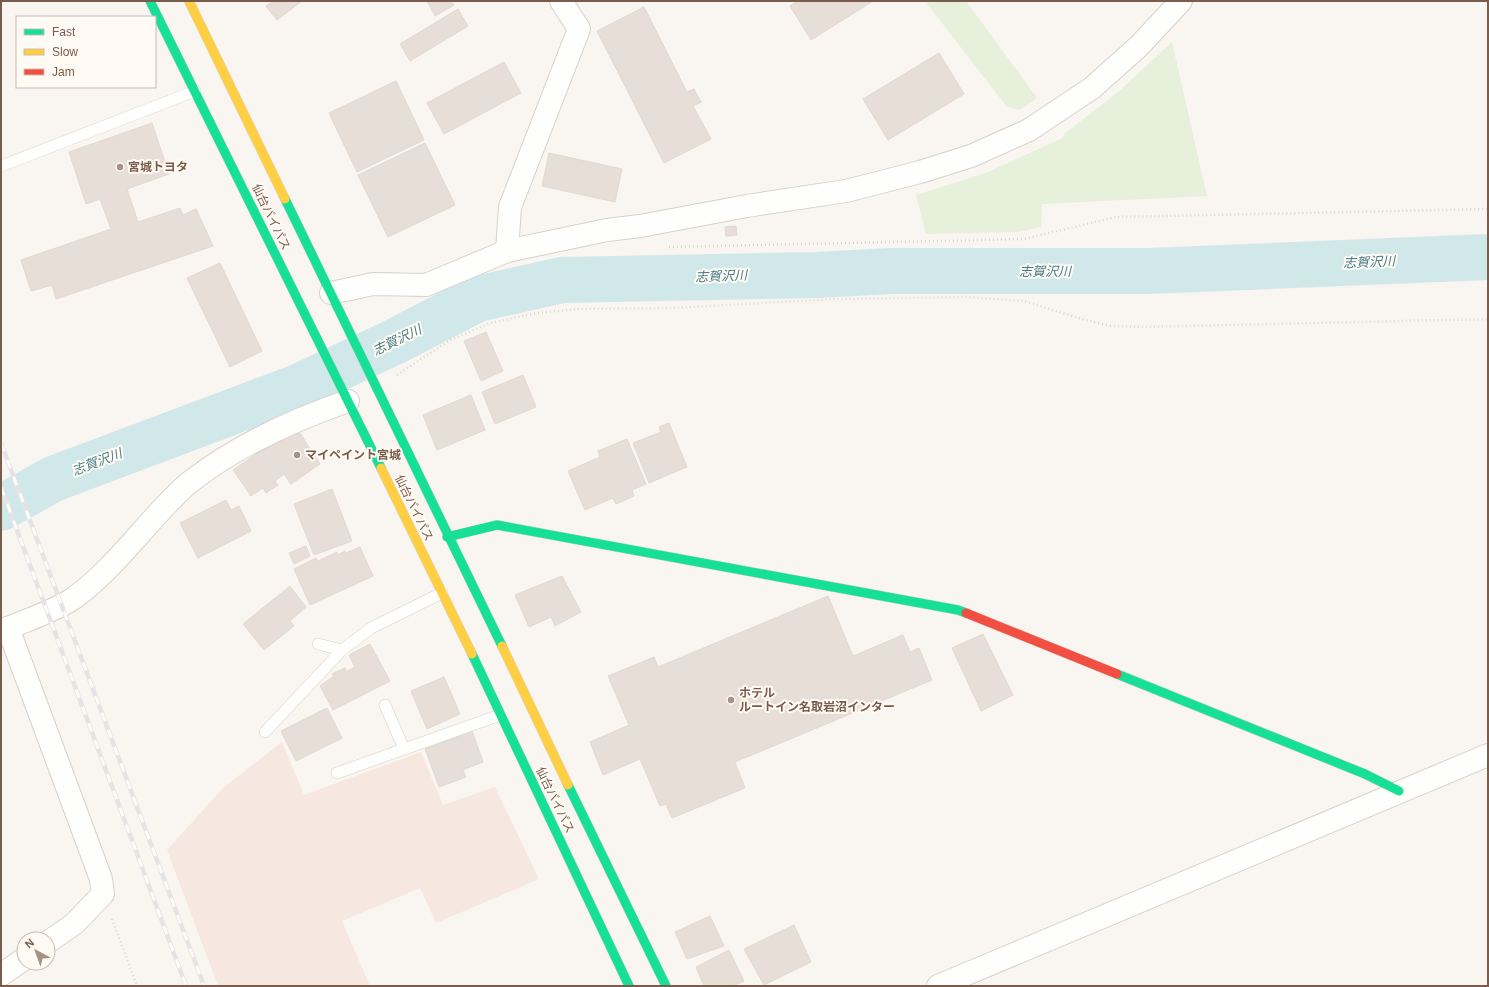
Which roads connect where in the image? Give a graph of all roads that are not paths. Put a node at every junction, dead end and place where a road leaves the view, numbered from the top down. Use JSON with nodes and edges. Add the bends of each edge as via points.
{"nodes":[{"id":1,"x":150,"y":1,"type":"edge"},
{"id":2,"x":189,"y":1,"type":"edge"},
{"id":3,"x":561,"y":1,"type":"edge"},
{"id":4,"x":1181,"y":1,"type":"edge"},
{"id":5,"x":194,"y":91,"type":"junction"},
{"id":6,"x":1,"y":166,"type":"edge"},
{"id":7,"x":507,"y":251,"type":"junction"},
{"id":8,"x":331,"y":293,"type":"junction"},
{"id":9,"x":347,"y":398,"type":"junction"},
{"id":10,"x":447,"y":537,"type":"junction"},
{"id":11,"x":442,"y":593,"type":"junction"},
{"id":12,"x":4,"y":629,"type":"edge"},
{"id":13,"x":318,"y":644,"type":"dead end"},
{"id":14,"x":342,"y":650,"type":"junction"},
{"id":15,"x":385,"y":704,"type":"dead end"},
{"id":16,"x":500,"y":715,"type":"junction"},
{"id":17,"x":265,"y":732,"type":"dead end"},
{"id":18,"x":404,"y":749,"type":"junction"},
{"id":19,"x":1488,"y":755,"type":"edge"},
{"id":20,"x":337,"y":773,"type":"dead end"},
{"id":21,"x":1399,"y":791,"type":"junction"},
{"id":22,"x":56,"y":936,"type":"edge"},
{"id":23,"x":16,"y":965,"type":"edge"},
{"id":24,"x":1,"y":975,"type":"edge"},
{"id":25,"x":629,"y":986,"type":"edge"},
{"id":26,"x":666,"y":986,"type":"edge"},
{"id":27,"x":938,"y":986,"type":"edge"}],
"edges":[{"from":1,"to":5,"type":"main road","name":"仙台バイパス"},
{"from":2,"to":8,"type":"main road","name":"仙台バイパス"},
{"from":3,"to":7,"type":"street","via":[[579,29],[510,207]]},
{"from":4,"to":7,"type":"street","via":[[1139,46],[1092,88],[1029,130],[971,156],[846,191],[607,230]]},
{"from":5,"to":6,"type":"lane"},
{"from":5,"to":9,"type":"main road","name":"仙台バイパス"},
{"from":7,"to":8,"type":"street","via":[[426,285],[373,284]]},
{"from":8,"to":10,"type":"main road","name":"仙台バイパス"},
{"from":9,"to":11,"type":"main road","name":"仙台バイパス"},
{"from":9,"to":12,"type":"street","via":[[240,450],[213,466],[188,483],[113,563],[74,598]]},
{"from":10,"to":21,"type":"main road","via":[[496,526],[958,610],[1366,774]]},
{"from":10,"to":26,"type":"main road","name":"仙台バイパス"},
{"from":11,"to":14,"type":"lane","via":[[371,628]]},
{"from":11,"to":16,"type":"main road","name":"仙台バイパス"},
{"from":12,"to":22,"type":"street","via":[[101,879],[102,894],[74,924]]},
{"from":13,"to":14,"type":"lane"},
{"from":14,"to":17,"type":"lane"},
{"from":15,"to":18,"type":"lane"},
{"from":16,"to":18,"type":"lane"},
{"from":16,"to":25,"type":"main road","name":"仙台バイパス"},
{"from":18,"to":20,"type":"lane"},
{"from":19,"to":21,"type":"street"},
{"from":21,"to":27,"type":"street"},
{"from":23,"to":24,"type":"street"}]}
